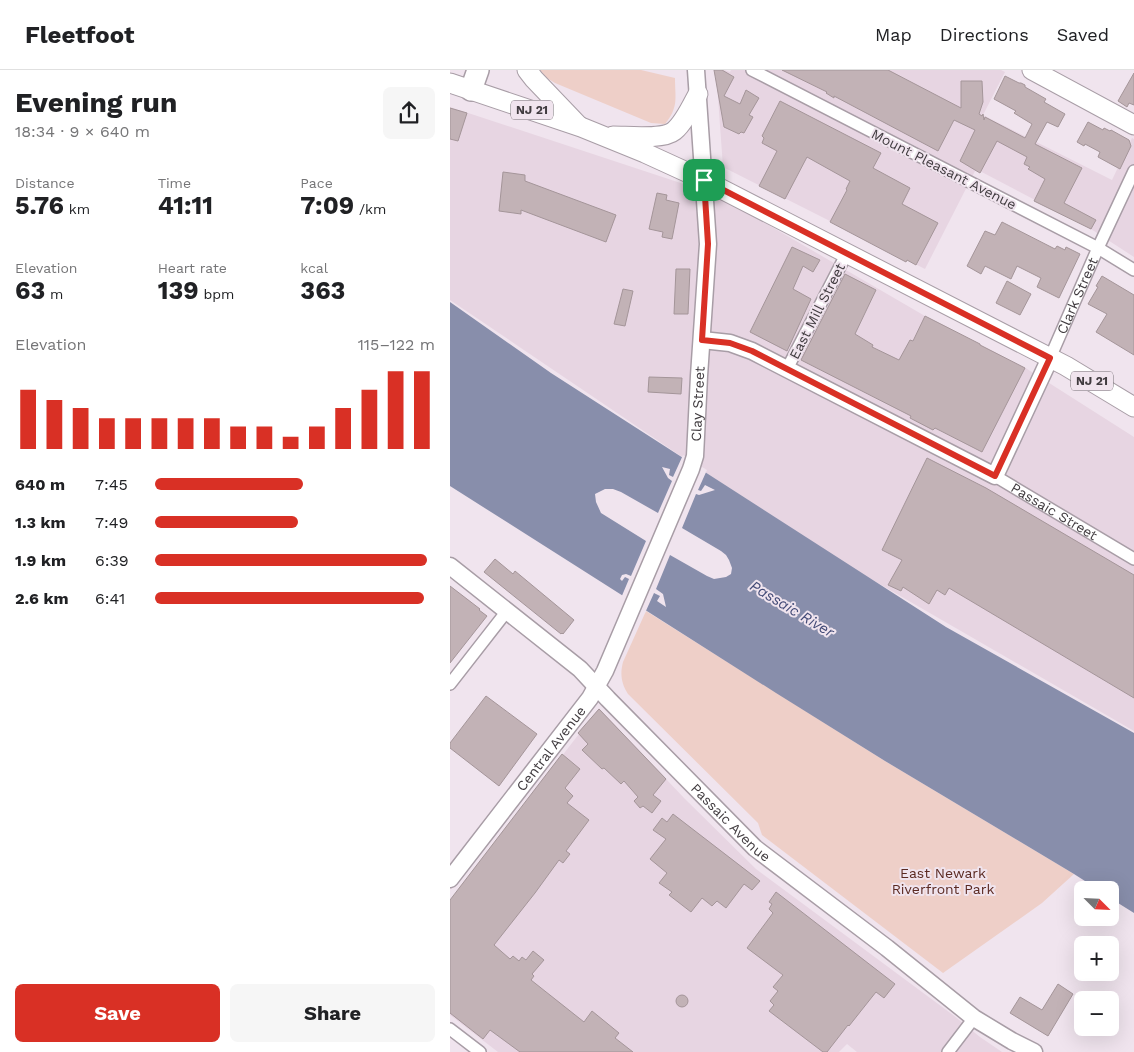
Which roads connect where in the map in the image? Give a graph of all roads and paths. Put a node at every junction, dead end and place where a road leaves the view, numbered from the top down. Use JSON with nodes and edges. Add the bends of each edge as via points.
{"nodes":[{"id":1,"x":527,"y":70,"type":"edge"},
{"id":2,"x":696,"y":70,"type":"edge"},
{"id":3,"x":752,"y":70,"type":"edge"},
{"id":4,"x":1032,"y":70,"type":"edge"},
{"id":5,"x":474,"y":80,"type":"edge"},
{"id":6,"x":450,"y":82,"type":"edge"},
{"id":7,"x":698,"y":94,"type":"junction"},
{"id":8,"x":1134,"y":125,"type":"edge"},
{"id":9,"x":580,"y":127,"type":"junction"},
{"id":10,"x":602,"y":136,"type":"junction"},
{"id":11,"x":1134,"y":171,"type":"edge"},
{"id":12,"x":704,"y":180,"type":"junction"},
{"id":13,"x":1098,"y":248,"type":"junction"},
{"id":14,"x":847,"y":253,"type":"junction"},
{"id":15,"x":1134,"y":270,"type":"edge"},
{"id":16,"x":702,"y":340,"type":"junction"},
{"id":17,"x":1050,"y":358,"type":"junction"},
{"id":18,"x":787,"y":369,"type":"junction"},
{"id":19,"x":1134,"y":406,"type":"edge"},
{"id":20,"x":995,"y":476,"type":"junction"},
{"id":21,"x":1134,"y":559,"type":"edge"},
{"id":22,"x":450,"y":566,"type":"edge"},
{"id":23,"x":633,"y":606,"type":"joint"},
{"id":24,"x":507,"y":610,"type":"junction"},
{"id":25,"x":450,"y":684,"type":"edge"},
{"id":26,"x":596,"y":685,"type":"junction"},
{"id":27,"x":450,"y":879,"type":"edge"},
{"id":28,"x":974,"y":1018,"type":"junction"},
{"id":29,"x":450,"y":1029,"type":"edge"},
{"id":30,"x":480,"y":1052,"type":"edge"},
{"id":31,"x":948,"y":1052,"type":"edge"},
{"id":32,"x":1034,"y":1052,"type":"edge"}],
"edges":[{"from":1,"to":9,"type":"main road"},
{"from":2,"to":7,"type":"main road","name":"Clay Street"},
{"from":3,"to":13,"type":"street","name":"Mount Pleasant Avenue"},
{"from":4,"to":8,"type":"main road"},
{"from":5,"to":6,"type":"main road","number":"NJ 21"},
{"from":5,"to":9,"type":"main road","number":"NJ 21"},
{"from":7,"to":10,"type":"main road","via":[[678,127],[669,134]]},
{"from":7,"to":12,"type":"main road","name":"Clay Street"},
{"from":9,"to":10,"type":"main road","number":"NJ 21"},
{"from":10,"to":12,"type":"main road","number":"NJ 21"},
{"from":11,"to":13,"type":"street","name":"Clark Street"},
{"from":12,"to":14,"type":"main road","number":"NJ 21"},
{"from":12,"to":16,"type":"main road","name":"Clay Street","via":[[708,244]]},
{"from":13,"to":15,"type":"street","name":"Mount Pleasant Avenue"},
{"from":13,"to":17,"type":"street","name":"Clark Street"},
{"from":14,"to":17,"type":"main road","number":"NJ 21"},
{"from":14,"to":18,"type":"street","name":"East Mill Street"},
{"from":16,"to":18,"type":"main road","name":"Passaic Street","via":[[737,345]]},
{"from":16,"to":23,"type":"main road","name":"Clay Street","via":[[694,460]]},
{"from":17,"to":19,"type":"main road","number":"NJ 21"},
{"from":17,"to":20,"type":"main road","name":"Clark Street"},
{"from":18,"to":20,"type":"main road","name":"Passaic Street"},
{"from":20,"to":21,"type":"street","name":"Passaic Street"},
{"from":22,"to":24,"type":"main road","name":"Passaic Avenue"},
{"from":23,"to":26,"type":"main road","name":"Central Avenue"},
{"from":24,"to":25,"type":"street"},
{"from":24,"to":26,"type":"main road","name":"Passaic Avenue"},
{"from":26,"to":27,"type":"main road","name":"Central Avenue","via":[[590,698]]},
{"from":26,"to":28,"type":"main road","name":"Passaic Avenue","via":[[755,848]]},
{"from":28,"to":31,"type":"street"},
{"from":28,"to":32,"type":"main road","name":"Passaic Avenue"},
{"from":29,"to":30,"type":"street"}]}
